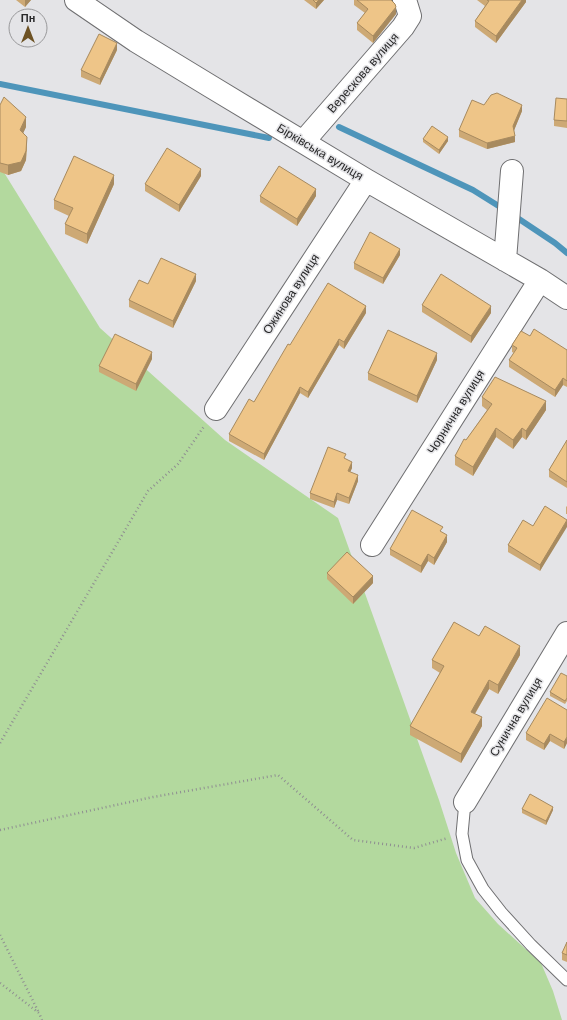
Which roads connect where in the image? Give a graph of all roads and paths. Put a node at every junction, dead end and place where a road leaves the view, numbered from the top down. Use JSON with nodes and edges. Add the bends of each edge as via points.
{"nodes":[{"id":1,"x":76,"y":0,"type":"edge"},
{"id":2,"x":404,"y":0,"type":"edge"},
{"id":3,"x":304,"y":142,"type":"junction"},
{"id":4,"x":512,"y":171,"type":"dead end"},
{"id":5,"x":366,"y":180,"type":"junction"},
{"id":6,"x":505,"y":260,"type":"junction"},
{"id":7,"x":540,"y":280,"type":"junction"},
{"id":8,"x":567,"y":298,"type":"edge"},
{"id":9,"x":216,"y":409,"type":"joint"},
{"id":10,"x":372,"y":545,"type":"dead end"},
{"id":11,"x":567,"y":632,"type":"edge"},
{"id":12,"x":0,"y":743,"type":"edge"},
{"id":13,"x":465,"y":802,"type":"joint"},
{"id":14,"x":0,"y":830,"type":"edge"},
{"id":15,"x":462,"y":834,"type":"junction"},
{"id":16,"x":0,"y":935,"type":"edge"},
{"id":17,"x":567,"y":980,"type":"edge"},
{"id":18,"x":0,"y":983,"type":"edge"},
{"id":19,"x":39,"y":1013,"type":"junction"},
{"id":20,"x":42,"y":1020,"type":"edge"}],
"edges":[{"from":1,"to":3,"type":"street","name":"Бірківська вулиця","via":[[136,41]]},
{"from":2,"to":3,"type":"street","name":"Верескова вулиця","via":[[410,16],[403,27]]},
{"from":3,"to":5,"type":"street","name":"Бірківська вулиця"},
{"from":4,"to":6,"type":"street"},
{"from":5,"to":6,"type":"street","name":"Бірківська вулиця"},
{"from":5,"to":9,"type":"street","name":"Ожинова вулиця"},
{"from":6,"to":7,"type":"street","name":"Бірківська вулиця"},
{"from":7,"to":8,"type":"street","name":"Бірківська вулиця"},
{"from":7,"to":10,"type":"street","name":"Чорнична вулиця"},
{"from":9,"to":12,"type":"path","via":[[178,464],[148,490]]},
{"from":11,"to":13,"type":"street","name":"Сунична вулиця"},
{"from":13,"to":15,"type":"lane"},
{"from":14,"to":15,"type":"path","via":[[153,797],[278,775],[353,840],[414,848]]},
{"from":15,"to":17,"type":"lane","via":[[467,860],[483,889],[501,912]]},
{"from":16,"to":19,"type":"path"},
{"from":18,"to":19,"type":"path"},
{"from":19,"to":20,"type":"path"}]}
